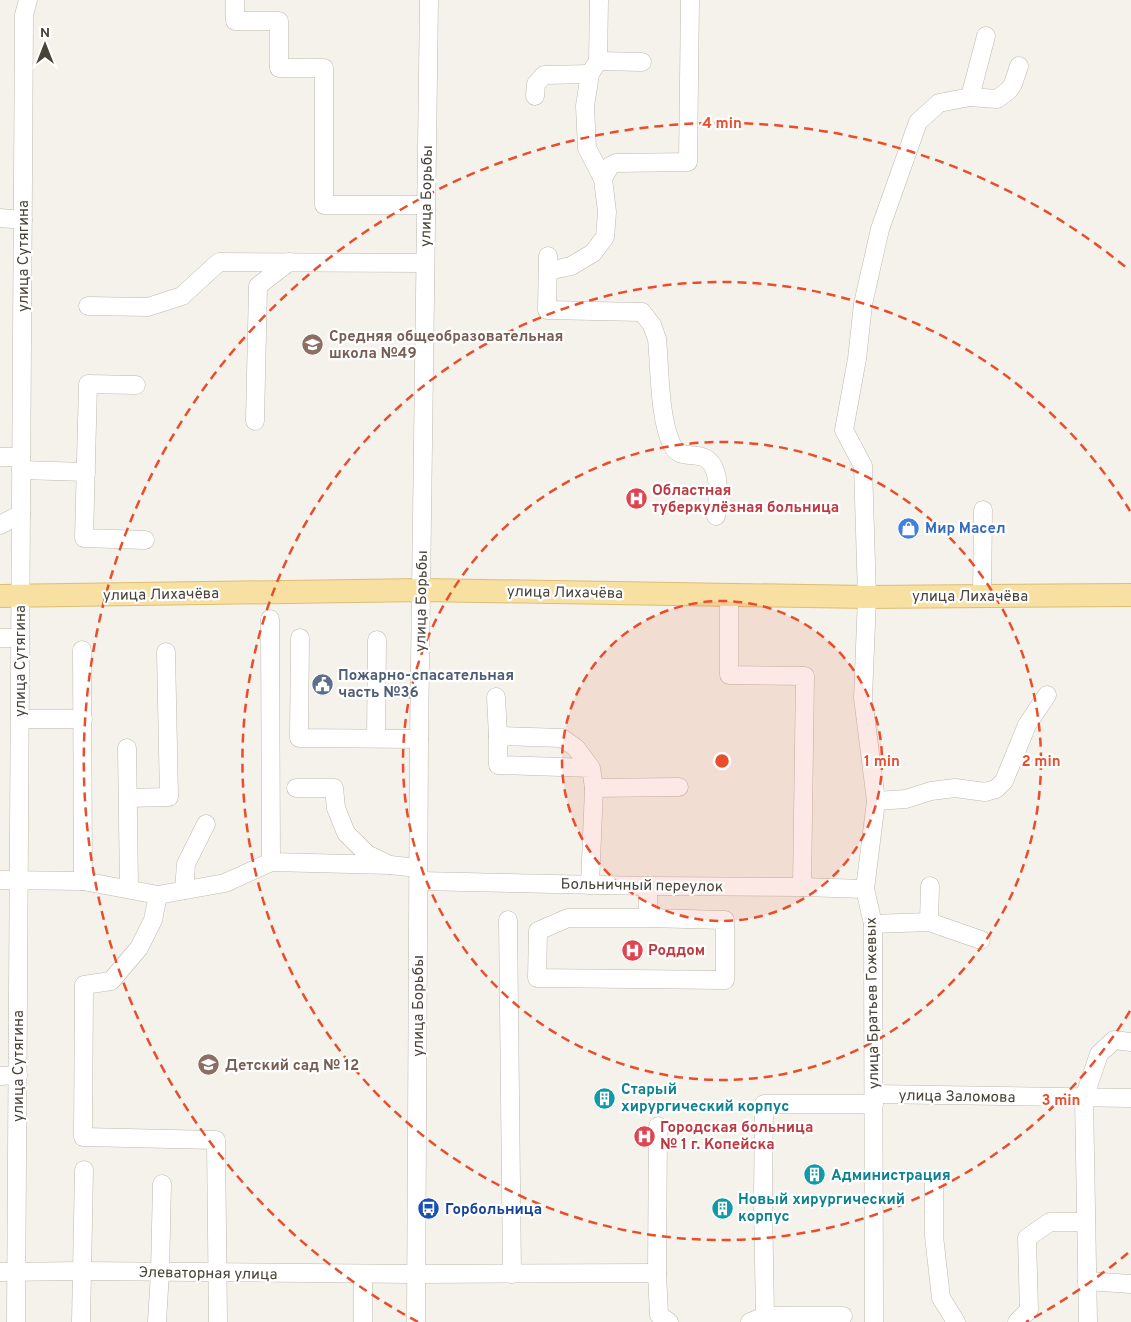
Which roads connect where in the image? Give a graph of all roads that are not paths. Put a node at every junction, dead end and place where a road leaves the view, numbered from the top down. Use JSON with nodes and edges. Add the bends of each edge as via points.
{"nodes":[{"id":1,"x":28,"y":0,"type":"edge"},
{"id":2,"x":235,"y":0,"type":"edge"},
{"id":3,"x":429,"y":0,"type":"edge"},
{"id":4,"x":599,"y":0,"type":"edge"},
{"id":5,"x":690,"y":0,"type":"edge"},
{"id":6,"x":986,"y":36,"type":"dead end"},
{"id":7,"x":642,"y":62,"type":"dead end"},
{"id":8,"x":1019,"y":66,"type":"dead end"},
{"id":9,"x":594,"y":68,"type":"junction"},
{"id":10,"x":535,"y":96,"type":"dead end"},
{"id":11,"x":970,"y":97,"type":"junction"},
{"id":12,"x":603,"y":179,"type":"junction"},
{"id":13,"x":426,"y":205,"type":"junction"},
{"id":14,"x":0,"y":218,"type":"edge"},
{"id":15,"x":23,"y":220,"type":"junction"},
{"id":16,"x":289,"y":262,"type":"junction"},
{"id":17,"x":425,"y":263,"type":"junction"},
{"id":18,"x":88,"y":306,"type":"dead end"},
{"id":19,"x":136,"y":384,"type":"dead end"},
{"id":20,"x":255,"y":421,"type":"dead end"},
{"id":21,"x":0,"y":457,"type":"edge"},
{"id":22,"x":21,"y":463,"type":"junction"},
{"id":23,"x":86,"y":472,"type":"junction"},
{"id":24,"x":983,"y":510,"type":"dead end"},
{"id":25,"x":21,"y":514,"type":"junction"},
{"id":26,"x":716,"y":516,"type":"dead end"},
{"id":27,"x":0,"y":525,"type":"edge"},
{"id":28,"x":145,"y":540,"type":"dead end"},
{"id":29,"x":422,"y":590,"type":"junction"},
{"id":30,"x":729,"y":595,"type":"junction"},
{"id":31,"x":1131,"y":595,"type":"edge"},
{"id":32,"x":10,"y":596,"type":"edge"},
{"id":33,"x":982,"y":596,"type":"junction"},
{"id":34,"x":867,"y":597,"type":"junction"},
{"id":35,"x":270,"y":619,"type":"dead end"},
{"id":36,"x":0,"y":638,"type":"edge"},
{"id":37,"x":20,"y":638,"type":"junction"},
{"id":38,"x":300,"y":638,"type":"dead end"},
{"id":39,"x":378,"y":640,"type":"dead end"},
{"id":40,"x":82,"y":650,"type":"dead end"},
{"id":41,"x":166,"y":652,"type":"dead end"},
{"id":42,"x":1047,"y":696,"type":"dead end"},
{"id":43,"x":496,"y":697,"type":"dead end"},
{"id":44,"x":20,"y":719,"type":"junction"},
{"id":45,"x":83,"y":719,"type":"junction"},
{"id":46,"x":498,"y":736,"type":"junction"},
{"id":47,"x":376,"y":738,"type":"junction"},
{"id":48,"x":419,"y":738,"type":"junction"},
{"id":49,"x":126,"y":748,"type":"dead end"},
{"id":50,"x":591,"y":768,"type":"junction"},
{"id":51,"x":679,"y":787,"type":"dead end"},
{"id":52,"x":296,"y":788,"type":"dead end"},
{"id":53,"x":594,"y":788,"type":"junction"},
{"id":54,"x":128,"y":798,"type":"junction"},
{"id":55,"x":876,"y":801,"type":"junction"},
{"id":56,"x":206,"y":824,"type":"dead end"},
{"id":57,"x":271,"y":862,"type":"junction"},
{"id":58,"x":390,"y":865,"type":"junction"},
{"id":59,"x":419,"y":874,"type":"junction"},
{"id":60,"x":0,"y":880,"type":"edge"},
{"id":61,"x":19,"y":880,"type":"junction"},
{"id":62,"x":83,"y":881,"type":"junction"},
{"id":63,"x":590,"y":885,"type":"junction"},
{"id":64,"x":648,"y":886,"type":"junction"},
{"id":65,"x":930,"y":886,"type":"dead end"},
{"id":66,"x":802,"y":887,"type":"junction"},
{"id":67,"x":129,"y":889,"type":"junction"},
{"id":68,"x":865,"y":889,"type":"junction"},
{"id":69,"x":184,"y":890,"type":"junction"},
{"id":70,"x":158,"y":895,"type":"junction"},
{"id":71,"x":648,"y":918,"type":"junction"},
{"id":72,"x":508,"y":920,"type":"dead end"},
{"id":73,"x":929,"y":922,"type":"junction"},
{"id":74,"x":873,"y":924,"type":"junction"},
{"id":75,"x":981,"y":940,"type":"dead end"},
{"id":76,"x":1131,"y":1042,"type":"edge"},
{"id":77,"x":0,"y":1076,"type":"edge"},
{"id":78,"x":18,"y":1076,"type":"junction"},
{"id":79,"x":1084,"y":1098,"type":"junction"},
{"id":80,"x":1131,"y":1098,"type":"edge"},
{"id":81,"x":874,"y":1099,"type":"junction"},
{"id":82,"x":658,"y":1126,"type":"dead end"},
{"id":83,"x":84,"y":1170,"type":"dead end"},
{"id":84,"x":162,"y":1184,"type":"dead end"},
{"id":85,"x":934,"y":1184,"type":"dead end"},
{"id":86,"x":1086,"y":1222,"type":"junction"},
{"id":87,"x":82,"y":1271,"type":"junction"},
{"id":88,"x":8,"y":1272,"type":"edge"},
{"id":89,"x":160,"y":1272,"type":"junction"},
{"id":90,"x":219,"y":1273,"type":"junction"},
{"id":91,"x":657,"y":1273,"type":"junction"},
{"id":92,"x":364,"y":1274,"type":"junction"},
{"id":93,"x":416,"y":1274,"type":"junction"},
{"id":94,"x":512,"y":1274,"type":"junction"},
{"id":95,"x":1087,"y":1281,"type":"junction"},
{"id":96,"x":1131,"y":1284,"type":"edge"},
{"id":97,"x":843,"y":1316,"type":"dead end"},
{"id":98,"x":758,"y":1319,"type":"edge"},
{"id":99,"x":16,"y":1322,"type":"edge"},
{"id":100,"x":80,"y":1322,"type":"edge"},
{"id":101,"x":157,"y":1322,"type":"edge"},
{"id":102,"x":218,"y":1322,"type":"edge"},
{"id":103,"x":363,"y":1322,"type":"edge"},
{"id":104,"x":416,"y":1322,"type":"edge"},
{"id":105,"x":669,"y":1322,"type":"edge"},
{"id":106,"x":874,"y":1322,"type":"edge"},
{"id":107,"x":956,"y":1322,"type":"edge"},
{"id":108,"x":1017,"y":1322,"type":"edge"},
{"id":109,"x":1088,"y":1322,"type":"edge"}],
"edges":[{"from":1,"to":15,"type":"street","name":"улица Сутягина","via":[[24,15]]},
{"from":2,"to":13,"type":"street","via":[[235,20],[279,20],[279,68],[324,68],[324,205]]},
{"from":3,"to":13,"type":"street","name":"улица Борьбы"},
{"from":4,"to":9,"type":"street"},
{"from":5,"to":12,"type":"street","via":[[688,162],[616,163],[610,166]]},
{"from":6,"to":11,"type":"street"},
{"from":7,"to":9,"type":"street"},
{"from":8,"to":11,"type":"street","name":"улица Братьев Гожевых","via":[[1009,90],[997,99]]},
{"from":9,"to":10,"type":"street","via":[[544,75],[536,84]]},
{"from":9,"to":12,"type":"street","via":[[585,106],[587,148]]},
{"from":11,"to":34,"type":"street","name":"улица Братьев Гожевых","via":[[939,103],[918,122],[880,229],[862,304],[857,358],[844,430],[863,466]]},
{"from":12,"to":26,"type":"street","via":[[607,212],[605,237],[593,253],[572,266],[548,263],[547,310],[642,312],[658,338],[665,427],[672,447],[684,455],[704,457],[710,462],[719,487]]},
{"from":13,"to":17,"type":"street","name":"улица Борьбы"},
{"from":14,"to":15,"type":"street"},
{"from":15,"to":22,"type":"street","name":"улица Сутягина"},
{"from":16,"to":17,"type":"street"},
{"from":16,"to":18,"type":"street","via":[[219,262],[182,296],[148,307]]},
{"from":16,"to":20,"type":"street","via":[[258,286]]},
{"from":17,"to":29,"type":"street","name":"улица Борьбы"},
{"from":19,"to":23,"type":"street","via":[[88,384]]},
{"from":21,"to":22,"type":"street"},
{"from":22,"to":23,"type":"street"},
{"from":22,"to":25,"type":"street","name":"улица Сутягина"},
{"from":23,"to":28,"type":"street","via":[[84,538]]},
{"from":24,"to":33,"type":"street"},
{"from":25,"to":27,"type":"street"},
{"from":25,"to":32,"type":"street","name":"улица Сутягина"},
{"from":29,"to":30,"type":"main road","name":"улица Лихачёва"},
{"from":29,"to":32,"type":"main road","name":"улица Лихачёва"},
{"from":29,"to":48,"type":"street","name":"улица Борьбы"},
{"from":30,"to":34,"type":"main road","name":"улица Лихачёва"},
{"from":30,"to":66,"type":"street","via":[[729,676],[805,676]]},
{"from":31,"to":33,"type":"main road","name":"улица Лихачёва"},
{"from":32,"to":37,"type":"street","name":"улица Сутягина"},
{"from":33,"to":34,"type":"main road","name":"улица Лихачёва"},
{"from":34,"to":55,"type":"street","name":"улица Братьев Гожевых","via":[[863,698]]},
{"from":35,"to":57,"type":"street"},
{"from":36,"to":37,"type":"street"},
{"from":37,"to":44,"type":"street","name":"улица Сутягина"},
{"from":38,"to":47,"type":"street","via":[[299,738]]},
{"from":39,"to":47,"type":"street"},
{"from":40,"to":45,"type":"street"},
{"from":41,"to":54,"type":"street","via":[[169,797]]},
{"from":42,"to":55,"type":"street","via":[[1027,725],[1004,781],[996,789],[985,792],[955,788],[906,799]]},
{"from":43,"to":46,"type":"street"},
{"from":44,"to":45,"type":"street"},
{"from":44,"to":61,"type":"street","name":"улица Сутягина"},
{"from":45,"to":62,"type":"street"},
{"from":46,"to":50,"type":"street","via":[[562,738],[576,748]]},
{"from":46,"to":50,"type":"street","via":[[498,765]]},
{"from":47,"to":48,"type":"street"},
{"from":48,"to":59,"type":"street","name":"улица Борьбы"},
{"from":49,"to":54,"type":"street"},
{"from":50,"to":53,"type":"street"},
{"from":51,"to":53,"type":"street"},
{"from":52,"to":58,"type":"street","via":[[334,788],[336,808],[346,833],[366,854]]},
{"from":53,"to":63,"type":"street"},
{"from":54,"to":67,"type":"street"},
{"from":55,"to":68,"type":"street","name":"улица Братьев Гожевых"},
{"from":56,"to":69,"type":"street","via":[[186,864]]},
{"from":57,"to":58,"type":"street"},
{"from":57,"to":69,"type":"street","via":[[225,883]]},
{"from":58,"to":59,"type":"street","name":"Больничный переулок"},
{"from":59,"to":63,"type":"street","name":"Больничный переулок"},
{"from":59,"to":93,"type":"street","name":"улица Борьбы"},
{"from":60,"to":61,"type":"street"},
{"from":61,"to":62,"type":"street"},
{"from":61,"to":78,"type":"street","name":"улица Сутягина"},
{"from":62,"to":67,"type":"street"},
{"from":63,"to":64,"type":"street","name":"Больничный переулок"},
{"from":64,"to":66,"type":"street","name":"Больничный переулок"},
{"from":64,"to":71,"type":"street"},
{"from":65,"to":73,"type":"street"},
{"from":66,"to":68,"type":"street","name":"Больничный переулок"},
{"from":67,"to":70,"type":"street"},
{"from":68,"to":74,"type":"street","name":"улица Братьев Гожевых"},
{"from":69,"to":70,"type":"street"},
{"from":70,"to":90,"type":"street","via":[[153,920],[139,948],[111,981],[84,985],[83,1137],[216,1140]]},
{"from":71,"to":71,"type":"street","via":[[568,918],[538,931],[537,978],[725,980],[725,920]]},
{"from":72,"to":94,"type":"street"},
{"from":73,"to":74,"type":"street"},
{"from":73,"to":75,"type":"street"},
{"from":74,"to":81,"type":"street","name":"улица Братьев Гожевых"},
{"from":76,"to":79,"type":"street","via":[[1114,1040],[1099,1054]]},
{"from":77,"to":78,"type":"street"},
{"from":78,"to":88,"type":"street","name":"улица Сутягина"},
{"from":79,"to":80,"type":"street","name":"улица Заломова"},
{"from":79,"to":81,"type":"street","name":"улица Заломова"},
{"from":79,"to":86,"type":"street"},
{"from":81,"to":98,"type":"street","name":"улица Заломова","via":[[764,1104]]},
{"from":81,"to":106,"type":"street","name":"улица Братьев Гожевых"},
{"from":82,"to":91,"type":"street"},
{"from":83,"to":87,"type":"street"},
{"from":84,"to":89,"type":"street"},
{"from":85,"to":107,"type":"street","via":[[934,1236],[941,1298]]},
{"from":86,"to":95,"type":"street"},
{"from":86,"to":108,"type":"street","via":[[1050,1222],[1028,1238],[1029,1310]]},
{"from":87,"to":88,"type":"street","name":"Элеваторная улица"},
{"from":87,"to":89,"type":"street","name":"Элеваторная улица"},
{"from":87,"to":100,"type":"street"},
{"from":88,"to":99,"type":"street","name":"улица Сутягина"},
{"from":89,"to":90,"type":"street","name":"Элеваторная улица"},
{"from":89,"to":101,"type":"street"},
{"from":90,"to":92,"type":"street","name":"Элеваторная улица"},
{"from":90,"to":102,"type":"street"},
{"from":91,"to":94,"type":"street","name":"Элеваторная улица"},
{"from":91,"to":105,"type":"street","via":[[659,1315]]},
{"from":92,"to":93,"type":"street","name":"Элеваторная улица"},
{"from":92,"to":103,"type":"street"},
{"from":93,"to":94,"type":"street","name":"Элеваторная улица"},
{"from":93,"to":104,"type":"street","name":"улица Борьбы"},
{"from":95,"to":96,"type":"street"},
{"from":95,"to":109,"type":"street"},
{"from":97,"to":98,"type":"street"}]}
